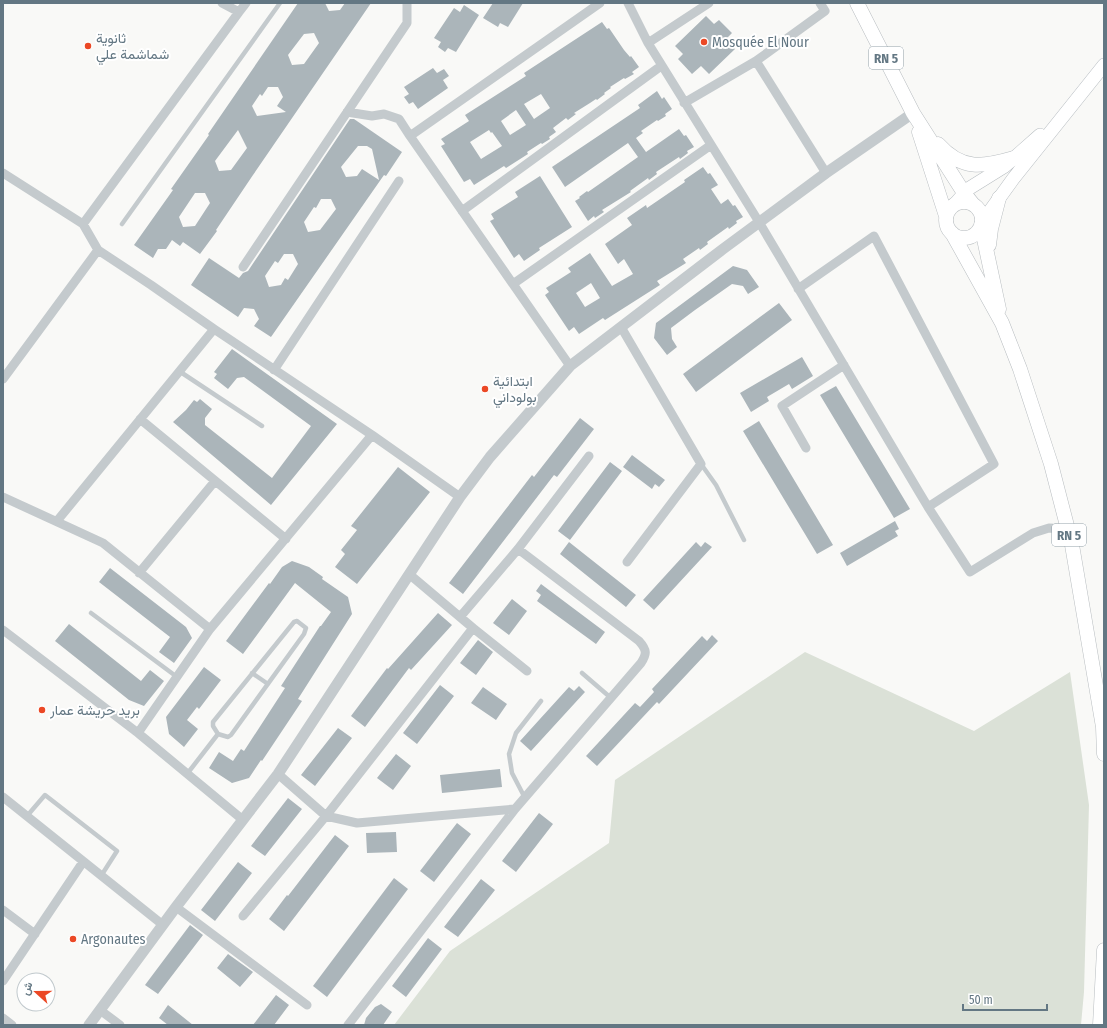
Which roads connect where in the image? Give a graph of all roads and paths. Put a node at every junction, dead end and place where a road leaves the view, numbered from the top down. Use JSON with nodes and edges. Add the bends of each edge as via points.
{"nodes":[{"id":1,"x":222,"y":3,"type":"edge"},
{"id":2,"x":246,"y":3,"type":"edge"},
{"id":3,"x":280,"y":3,"type":"edge"},
{"id":4,"x":407,"y":3,"type":"edge"},
{"id":5,"x":600,"y":3,"type":"edge"},
{"id":6,"x":628,"y":3,"type":"edge"},
{"id":7,"x":709,"y":3,"type":"edge"},
{"id":8,"x":820,"y":3,"type":"edge"},
{"id":9,"x":858,"y":3,"type":"edge"},
{"id":10,"x":239,"y":12,"type":"junction"},
{"id":11,"x":648,"y":43,"type":"junction"},
{"id":12,"x":756,"y":61,"type":"junction"},
{"id":13,"x":1104,"y":65,"type":"edge"},
{"id":14,"x":662,"y":66,"type":"junction"},
{"id":15,"x":684,"y":103,"type":"junction"},
{"id":16,"x":1074,"y":104,"type":"junction"},
{"id":17,"x":347,"y":112,"type":"junction"},
{"id":18,"x":913,"y":113,"type":"junction"},
{"id":19,"x":410,"y":136,"type":"junction"},
{"id":20,"x":711,"y":145,"type":"junction"},
{"id":21,"x":1014,"y":158,"type":"junction"},
{"id":22,"x":3,"y":173,"type":"edge"},
{"id":23,"x":826,"y":173,"type":"junction"},
{"id":24,"x":399,"y":182,"type":"dead end"},
{"id":25,"x":999,"y":198,"type":"junction"},
{"id":26,"x":963,"y":200,"type":"junction"},
{"id":27,"x":462,"y":211,"type":"junction"},
{"id":28,"x":946,"y":216,"type":"junction"},
{"id":29,"x":759,"y":222,"type":"junction"},
{"id":30,"x":83,"y":224,"type":"junction"},
{"id":31,"x":122,"y":224,"type":"dead end"},
{"id":32,"x":981,"y":224,"type":"junction"},
{"id":33,"x":952,"y":233,"type":"junction"},
{"id":34,"x":98,"y":250,"type":"junction"},
{"id":35,"x":989,"y":262,"type":"junction"},
{"id":36,"x":243,"y":267,"type":"dead end"},
{"id":37,"x":513,"y":284,"type":"junction"},
{"id":38,"x":798,"y":288,"type":"junction"},
{"id":39,"x":1002,"y":323,"type":"junction"},
{"id":40,"x":621,"y":327,"type":"junction"},
{"id":41,"x":214,"y":329,"type":"junction"},
{"id":42,"x":844,"y":365,"type":"junction"},
{"id":43,"x":570,"y":366,"type":"junction"},
{"id":44,"x":274,"y":370,"type":"junction"},
{"id":45,"x":180,"y":371,"type":"junction"},
{"id":46,"x":3,"y":379,"type":"edge"},
{"id":47,"x":140,"y":420,"type":"junction"},
{"id":48,"x":262,"y":426,"type":"dead end"},
{"id":49,"x":372,"y":436,"type":"junction"},
{"id":50,"x":806,"y":448,"type":"dead end"},
{"id":51,"x":589,"y":456,"type":"dead end"},
{"id":52,"x":701,"y":464,"type":"junction"},
{"id":53,"x":214,"y":481,"type":"junction"},
{"id":54,"x":3,"y":497,"type":"edge"},
{"id":55,"x":460,"y":497,"type":"junction"},
{"id":56,"x":928,"y":507,"type":"junction"},
{"id":57,"x":57,"y":521,"type":"junction"},
{"id":58,"x":1068,"y":529,"type":"junction"},
{"id":59,"x":286,"y":539,"type":"junction"},
{"id":60,"x":744,"y":540,"type":"dead end"},
{"id":61,"x":518,"y":549,"type":"junction"},
{"id":62,"x":627,"y":562,"type":"dead end"},
{"id":63,"x":139,"y":573,"type":"junction"},
{"id":64,"x":409,"y":574,"type":"junction"},
{"id":65,"x":91,"y":613,"type":"dead end"},
{"id":66,"x":460,"y":617,"type":"junction"},
{"id":67,"x":473,"y":628,"type":"junction"},
{"id":68,"x":210,"y":629,"type":"junction"},
{"id":69,"x":3,"y":630,"type":"edge"},
{"id":70,"x":527,"y":671,"type":"dead end"},
{"id":71,"x":252,"y":673,"type":"junction"},
{"id":72,"x":582,"y":673,"type":"dead end"},
{"id":73,"x":177,"y":677,"type":"junction"},
{"id":74,"x":268,"y":684,"type":"junction"},
{"id":75,"x":611,"y":698,"type":"junction"},
{"id":76,"x":540,"y":701,"type":"dead end"},
{"id":77,"x":138,"y":733,"type":"junction"},
{"id":78,"x":218,"y":734,"type":"junction"},
{"id":79,"x":1104,"y":754,"type":"edge"},
{"id":80,"x":187,"y":774,"type":"junction"},
{"id":81,"x":278,"y":774,"type":"junction"},
{"id":82,"x":3,"y":797,"type":"edge"},
{"id":83,"x":525,"y":798,"type":"junction"},
{"id":84,"x":515,"y":809,"type":"junction"},
{"id":85,"x":27,"y":816,"type":"junction"},
{"id":86,"x":326,"y":816,"type":"junction"},
{"id":87,"x":243,"y":820,"type":"junction"},
{"id":88,"x":84,"y":862,"type":"junction"},
{"id":89,"x":101,"y":876,"type":"junction"},
{"id":90,"x":176,"y":907,"type":"junction"},
{"id":91,"x":3,"y":910,"type":"edge"},
{"id":92,"x":243,"y":916,"type":"dead end"},
{"id":93,"x":163,"y":925,"type":"junction"},
{"id":94,"x":35,"y":934,"type":"junction"},
{"id":95,"x":1104,"y":950,"type":"edge"},
{"id":96,"x":3,"y":981,"type":"edge"},
{"id":97,"x":307,"y":1005,"type":"dead end"},
{"id":98,"x":100,"y":1010,"type":"junction"},
{"id":99,"x":3,"y":1018,"type":"edge"},
{"id":100,"x":12,"y":1025,"type":"edge"},
{"id":101,"x":89,"y":1025,"type":"edge"},
{"id":102,"x":120,"y":1025,"type":"edge"},
{"id":103,"x":348,"y":1025,"type":"edge"},
{"id":104,"x":1100,"y":1025,"type":"edge"}],
"edges":[{"from":1,"to":10,"type":"street"},
{"from":2,"to":10,"type":"street"},
{"from":3,"to":31,"type":"lane"},
{"from":4,"to":17,"type":"street","via":[[407,23]]},
{"from":5,"to":19,"type":"street"},
{"from":6,"to":11,"type":"street"},
{"from":7,"to":11,"type":"street"},
{"from":8,"to":12,"type":"street","via":[[825,11]]},
{"from":9,"to":18,"type":"main road","number":"RN 5"},
{"from":10,"to":30,"type":"street"},
{"from":11,"to":14,"type":"street"},
{"from":12,"to":15,"type":"street"},
{"from":12,"to":23,"type":"street"},
{"from":13,"to":16,"type":"main road"},
{"from":14,"to":15,"type":"street"},
{"from":14,"to":27,"type":"street"},
{"from":15,"to":20,"type":"street"},
{"from":16,"to":21,"type":"main road"},
{"from":16,"to":25,"type":"main road"},
{"from":17,"to":19,"type":"street","via":[[372,116],[384,114],[399,119]]},
{"from":17,"to":36,"type":"street"},
{"from":18,"to":21,"type":"main road","via":[[940,146],[965,163],[984,165]]},
{"from":18,"to":23,"type":"street"},
{"from":18,"to":26,"type":"main road","number":"RN 5"},
{"from":18,"to":28,"type":"main road","number":"RN 5"},
{"from":19,"to":27,"type":"street"},
{"from":20,"to":29,"type":"street"},
{"from":20,"to":37,"type":"street"},
{"from":21,"to":26,"type":"main road","via":[[968,189]]},
{"from":22,"to":30,"type":"street"},
{"from":23,"to":29,"type":"street"},
{"from":24,"to":44,"type":"street"},
{"from":25,"to":32,"type":"main road"},
{"from":25,"to":35,"type":"main road","via":[[991,229]]},
{"from":26,"to":28,"type":"main road","via":[[948,211]]},
{"from":26,"to":32,"type":"main road","via":[[979,210]]},
{"from":27,"to":37,"type":"street"},
{"from":28,"to":33,"type":"main road","via":[[948,228]]},
{"from":29,"to":38,"type":"street"},
{"from":29,"to":40,"type":"street"},
{"from":30,"to":34,"type":"street"},
{"from":32,"to":33,"type":"main road","via":[[974,235],[968,237],[962,238]]},
{"from":32,"to":35,"type":"main road","number":"RN 5"},
{"from":33,"to":39,"type":"main road","number":"RN 5"},
{"from":34,"to":41,"type":"street"},
{"from":34,"to":46,"type":"street"},
{"from":35,"to":39,"type":"main road","number":"RN 5"},
{"from":37,"to":43,"type":"street"},
{"from":38,"to":42,"type":"street"},
{"from":38,"to":56,"type":"street","via":[[874,236],[994,464]]},
{"from":39,"to":58,"type":"main road","number":"RN 5","via":[[1020,368],[1051,464]]},
{"from":40,"to":43,"type":"street"},
{"from":40,"to":52,"type":"street"},
{"from":41,"to":44,"type":"street"},
{"from":41,"to":45,"type":"street"},
{"from":42,"to":50,"type":"street","via":[[782,406]]},
{"from":42,"to":56,"type":"street"},
{"from":43,"to":55,"type":"street","via":[[490,457]]},
{"from":44,"to":49,"type":"street"},
{"from":45,"to":47,"type":"street"},
{"from":45,"to":48,"type":"lane"},
{"from":47,"to":53,"type":"street"},
{"from":47,"to":57,"type":"street"},
{"from":49,"to":55,"type":"street"},
{"from":49,"to":59,"type":"street"},
{"from":51,"to":61,"type":"street"},
{"from":52,"to":60,"type":"lane","via":[[716,485]]},
{"from":52,"to":62,"type":"street"},
{"from":53,"to":59,"type":"street"},
{"from":53,"to":63,"type":"street"},
{"from":54,"to":57,"type":"street"},
{"from":55,"to":64,"type":"street"},
{"from":56,"to":58,"type":"street","via":[[970,572],[1033,533],[1049,528]]},
{"from":57,"to":63,"type":"street","via":[[103,543]]},
{"from":58,"to":79,"type":"main road","number":"RN 5","via":[[1102,719]]},
{"from":59,"to":68,"type":"street"},
{"from":61,"to":66,"type":"street"},
{"from":61,"to":75,"type":"street","via":[[645,648],[646,655],[641,663]]},
{"from":63,"to":68,"type":"street"},
{"from":64,"to":66,"type":"street"},
{"from":64,"to":81,"type":"street"},
{"from":65,"to":73,"type":"lane"},
{"from":66,"to":67,"type":"street"},
{"from":67,"to":70,"type":"street"},
{"from":67,"to":86,"type":"street"},
{"from":68,"to":73,"type":"street"},
{"from":69,"to":77,"type":"street"},
{"from":71,"to":74,"type":"lane"},
{"from":71,"to":74,"type":"lane","via":[[297,621],[306,628],[306,631]]},
{"from":71,"to":78,"type":"lane","via":[[213,722]]},
{"from":72,"to":75,"type":"lane"},
{"from":73,"to":77,"type":"street"},
{"from":74,"to":78,"type":"lane","via":[[231,735],[228,737]]},
{"from":75,"to":83,"type":"street"},
{"from":76,"to":83,"type":"lane","via":[[516,733],[509,754],[512,773]]},
{"from":77,"to":80,"type":"street"},
{"from":78,"to":80,"type":"lane"},
{"from":80,"to":87,"type":"street"},
{"from":81,"to":86,"type":"street"},
{"from":81,"to":87,"type":"street"},
{"from":82,"to":85,"type":"street"},
{"from":83,"to":84,"type":"street"},
{"from":84,"to":86,"type":"street","via":[[357,824]]},
{"from":84,"to":103,"type":"street"},
{"from":85,"to":88,"type":"street"},
{"from":85,"to":89,"type":"lane","via":[[45,795],[117,852]]},
{"from":86,"to":92,"type":"street"},
{"from":87,"to":90,"type":"street"},
{"from":88,"to":89,"type":"street"},
{"from":88,"to":94,"type":"street"},
{"from":89,"to":93,"type":"street"},
{"from":90,"to":93,"type":"street"},
{"from":90,"to":97,"type":"street"},
{"from":91,"to":94,"type":"street"},
{"from":93,"to":98,"type":"street"},
{"from":94,"to":96,"type":"street"},
{"from":95,"to":104,"type":"main road"},
{"from":98,"to":101,"type":"street"},
{"from":98,"to":102,"type":"street"},
{"from":99,"to":100,"type":"street"}]}
